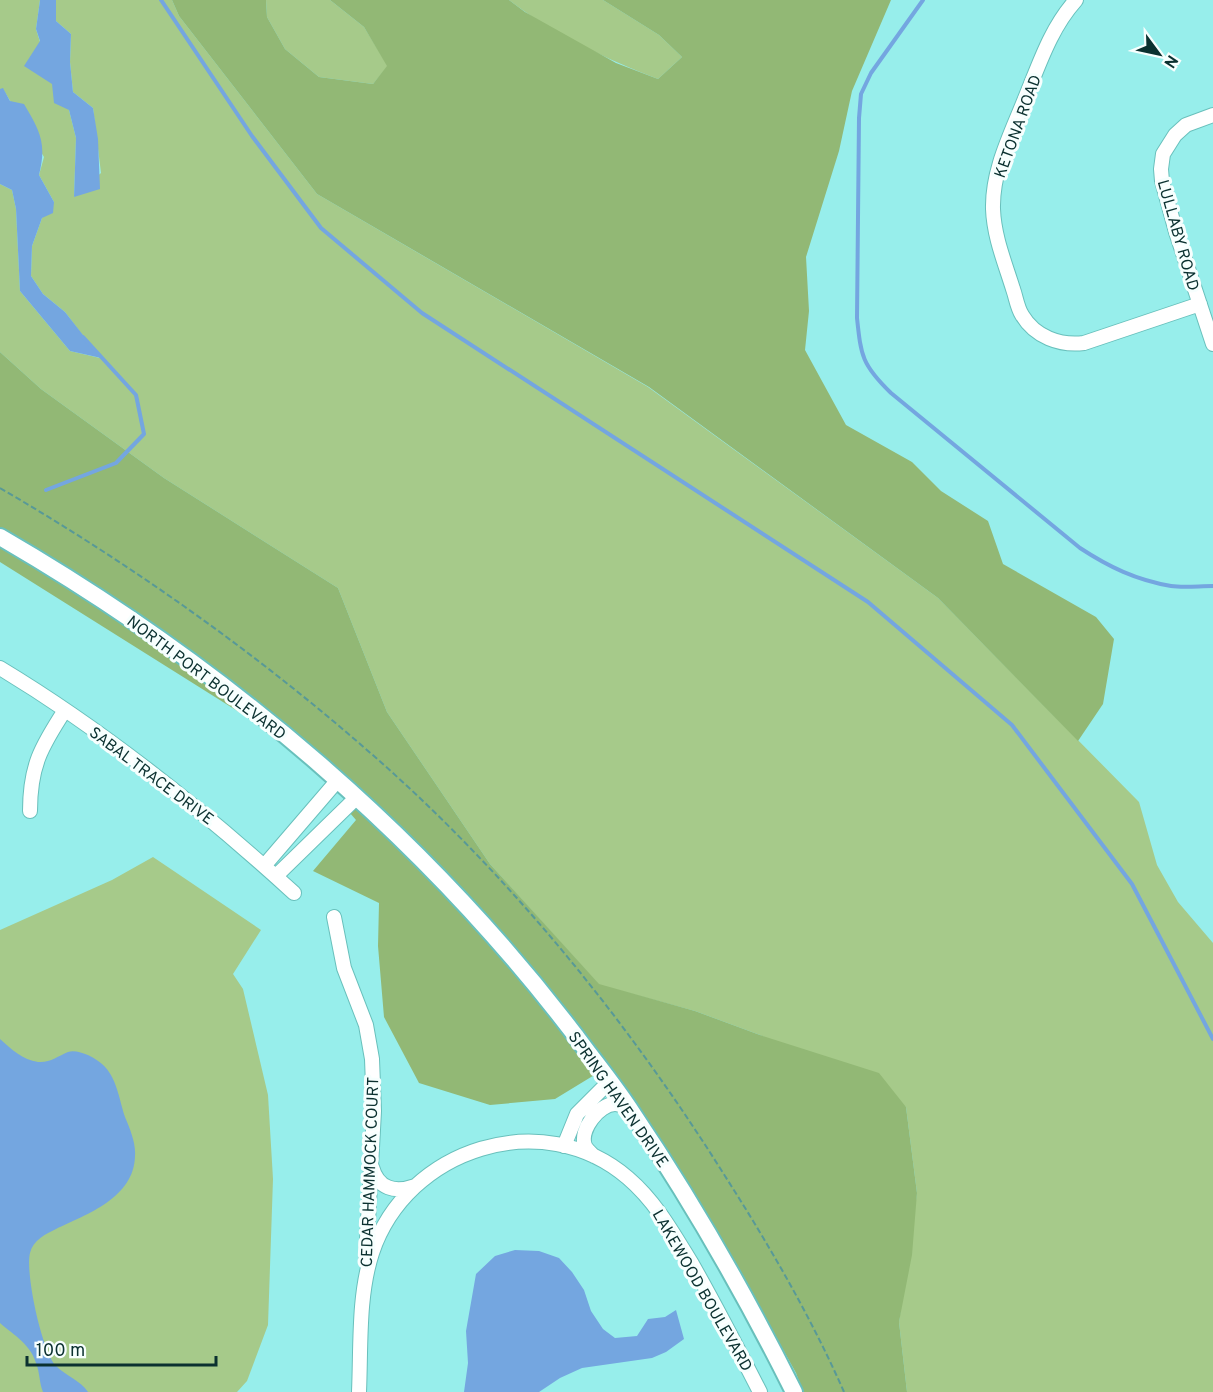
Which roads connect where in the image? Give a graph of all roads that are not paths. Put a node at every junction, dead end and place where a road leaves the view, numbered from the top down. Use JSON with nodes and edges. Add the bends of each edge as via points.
{"nodes":[{"id":1,"x":1076,"y":0,"type":"edge"},
{"id":2,"x":1213,"y":115,"type":"edge"},
{"id":3,"x":1200,"y":304,"type":"junction"},
{"id":4,"x":1213,"y":344,"type":"edge"},
{"id":5,"x":0,"y":537,"type":"edge"},
{"id":6,"x":0,"y":668,"type":"edge"},
{"id":7,"x":65,"y":710,"type":"junction"},
{"id":8,"x":337,"y":782,"type":"junction"},
{"id":9,"x":356,"y":798,"type":"junction"},
{"id":10,"x":30,"y":811,"type":"dead end"},
{"id":11,"x":291,"y":835,"type":"junction"},
{"id":12,"x":400,"y":838,"type":"joint"},
{"id":13,"x":306,"y":848,"type":"junction"},
{"id":14,"x":264,"y":866,"type":"junction"},
{"id":15,"x":276,"y":876,"type":"junction"},
{"id":16,"x":294,"y":893,"type":"dead end"},
{"id":17,"x":334,"y":917,"type":"dead end"},
{"id":18,"x":610,"y":1082,"type":"junction"},
{"id":19,"x":632,"y":1112,"type":"junction"},
{"id":20,"x":564,"y":1146,"type":"junction"},
{"id":21,"x":594,"y":1156,"type":"junction"},
{"id":22,"x":371,"y":1164,"type":"junction"},
{"id":23,"x":415,"y":1186,"type":"junction"},
{"id":24,"x":364,"y":1290,"type":"junction"},
{"id":25,"x":359,"y":1392,"type":"edge"},
{"id":26,"x":760,"y":1392,"type":"edge"},
{"id":27,"x":794,"y":1392,"type":"edge"}],
"edges":[{"from":1,"to":3,"type":"street","name":"KETONA ROAD","via":[[1049,39],[996,177],[995,227],[1021,314],[1041,334],[1076,344]]},
{"from":2,"to":3,"type":"street","name":"LULLABY ROAD","via":[[1186,124],[1174,135],[1161,169],[1173,222]]},
{"from":3,"to":4,"type":"street","name":"LULLABY ROAD"},
{"from":5,"to":8,"type":"street","name":"NORTH PORT BOULEVARD","via":[[68,577],[174,649],[268,721]]},
{"from":6,"to":7,"type":"street","name":"SABAL TRACE DRIVE"},
{"from":7,"to":10,"type":"street","via":[[36,761]]},
{"from":7,"to":14,"type":"street","name":"SABAL TRACE DRIVE","via":[[178,793]]},
{"from":8,"to":9,"type":"street","name":"NORTH PORT BOULEVARD"},
{"from":8,"to":11,"type":"street"},
{"from":9,"to":12,"type":"street","name":"NORTH PORT BOULEVARD"},
{"from":9,"to":13,"type":"street"},
{"from":11,"to":13,"type":"street"},
{"from":11,"to":14,"type":"street"},
{"from":12,"to":18,"type":"street","name":"SPRING HAVEN DRIVE","via":[[506,950]]},
{"from":13,"to":15,"type":"street"},
{"from":14,"to":15,"type":"street","name":"SABAL TRACE DRIVE"},
{"from":15,"to":16,"type":"street","name":"SABAL TRACE DRIVE"},
{"from":17,"to":22,"type":"street","name":"CEDAR HAMMOCK COURT","via":[[344,968],[361,1008],[370,1044],[374,1094]]},
{"from":18,"to":19,"type":"street","name":"SPRING HAVEN DRIVE"},
{"from":18,"to":20,"type":"street","via":[[577,1114]]},
{"from":19,"to":21,"type":"street","via":[[616,1103],[592,1118],[584,1137]]},
{"from":19,"to":27,"type":"street","name":"SPRING HAVEN DRIVE","via":[[726,1261]]},
{"from":20,"to":21,"type":"street","name":"LAKEWOOD BOULEVARD"},
{"from":20,"to":23,"type":"street","name":"LAKEWOOD BOULEVARD","via":[[523,1142],[490,1146],[437,1167]]},
{"from":21,"to":26,"type":"street","name":"LAKEWOOD BOULEVARD","via":[[627,1176],[659,1210]]},
{"from":22,"to":23,"type":"street","via":[[375,1177],[387,1187],[403,1190]]},
{"from":22,"to":24,"type":"street","name":"CEDAR HAMMOCK COURT"},
{"from":23,"to":24,"type":"street","name":"LAKEWOOD BOULEVARD","via":[[380,1234]]},
{"from":24,"to":25,"type":"street","name":"LAKEWOOD BOULEVARD"}]}
